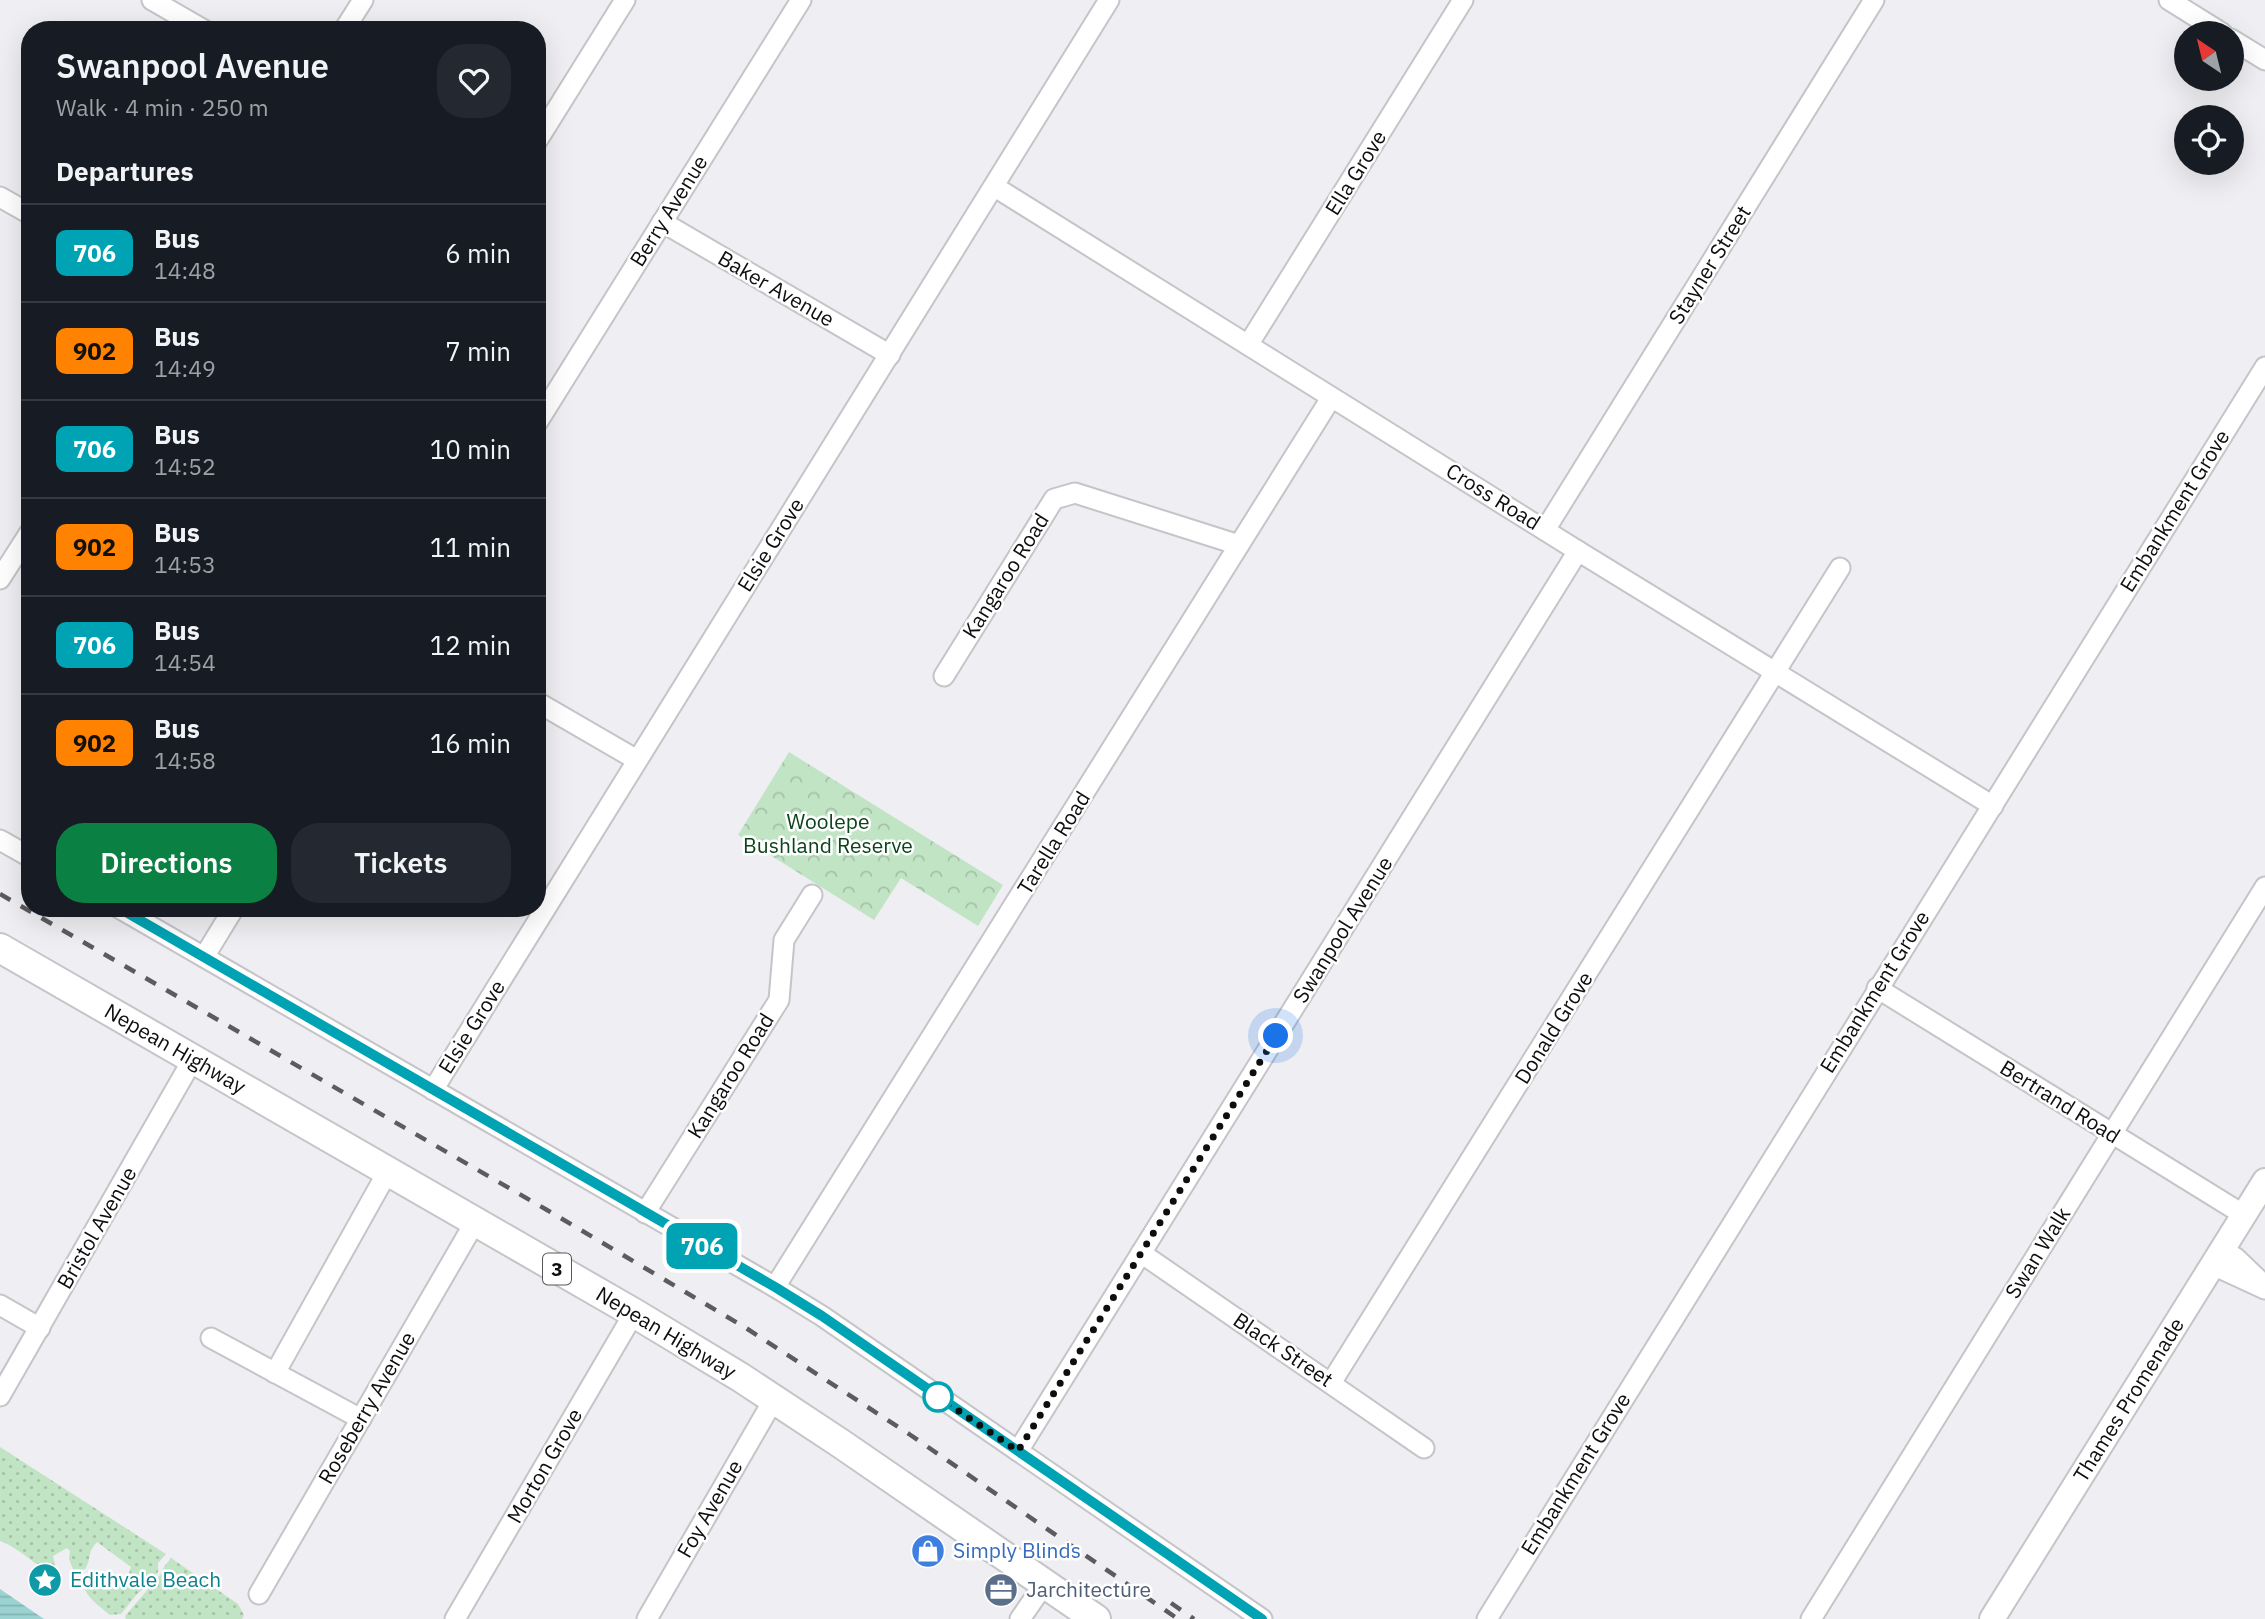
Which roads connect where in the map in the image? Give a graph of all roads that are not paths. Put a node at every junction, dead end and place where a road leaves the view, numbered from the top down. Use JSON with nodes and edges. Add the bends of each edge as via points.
{"nodes":[{"id":1,"x":152,"y":0,"type":"edge"},
{"id":2,"x":363,"y":0,"type":"edge"},
{"id":3,"x":625,"y":0,"type":"edge"},
{"id":4,"x":801,"y":0,"type":"edge"},
{"id":5,"x":1109,"y":0,"type":"edge"},
{"id":6,"x":1463,"y":0,"type":"edge"},
{"id":7,"x":1874,"y":0,"type":"edge"},
{"id":8,"x":2169,"y":0,"type":"edge"},
{"id":9,"x":188,"y":21,"type":"edge"},
{"id":10,"x":350,"y":21,"type":"edge"},
{"id":11,"x":2203,"y":21,"type":"edge"},
{"id":12,"x":2244,"y":47,"type":"edge"},
{"id":13,"x":2265,"y":60,"type":"edge"},
{"id":14,"x":546,"y":127,"type":"edge"},
{"id":15,"x":995,"y":187,"type":"junction"},
{"id":16,"x":0,"y":197,"type":"edge"},
{"id":17,"x":21,"y":209,"type":"edge"},
{"id":18,"x":662,"y":222,"type":"junction"},
{"id":19,"x":1248,"y":345,"type":"junction"},
{"id":20,"x":890,"y":355,"type":"junction"},
{"id":21,"x":2265,"y":367,"type":"edge"},
{"id":22,"x":1331,"y":398,"type":"junction"},
{"id":23,"x":546,"y":409,"type":"edge"},
{"id":24,"x":1545,"y":530,"type":"junction"},
{"id":25,"x":1239,"y":545,"type":"junction"},
{"id":26,"x":21,"y":546,"type":"edge"},
{"id":27,"x":1578,"y":551,"type":"junction"},
{"id":28,"x":1840,"y":568,"type":"dead end"},
{"id":29,"x":0,"y":579,"type":"edge"},
{"id":30,"x":1774,"y":672,"type":"junction"},
{"id":31,"x":944,"y":676,"type":"dead end"},
{"id":32,"x":546,"y":707,"type":"edge"},
{"id":33,"x":637,"y":760,"type":"junction"},
{"id":34,"x":1993,"y":806,"type":"junction"},
{"id":35,"x":0,"y":840,"type":"edge"},
{"id":36,"x":21,"y":852,"type":"edge"},
{"id":37,"x":2265,"y":887,"type":"edge"},
{"id":38,"x":812,"y":895,"type":"dead end"},
{"id":39,"x":546,"y":907,"type":"edge"},
{"id":40,"x":135,"y":917,"type":"edge"},
{"id":41,"x":228,"y":917,"type":"edge"},
{"id":42,"x":540,"y":917,"type":"edge"},
{"id":43,"x":0,"y":948,"type":"edge"},
{"id":44,"x":204,"y":957,"type":"junction"},
{"id":45,"x":1877,"y":988,"type":"junction"},
{"id":46,"x":193,"y":1059,"type":"junction"},
{"id":47,"x":433,"y":1090,"type":"junction"},
{"id":48,"x":2112,"y":1134,"type":"junction"},
{"id":49,"x":388,"y":1171,"type":"junction"},
{"id":50,"x":2265,"y":1181,"type":"edge"},
{"id":51,"x":645,"y":1213,"type":"junction"},
{"id":52,"x":2244,"y":1215,"type":"junction"},
{"id":53,"x":475,"y":1222,"type":"junction"},
{"id":54,"x":1141,"y":1253,"type":"junction"},
{"id":55,"x":2217,"y":1257,"type":"junction"},
{"id":56,"x":775,"y":1287,"type":"junction"},
{"id":57,"x":2265,"y":1287,"type":"edge"},
{"id":58,"x":0,"y":1305,"type":"edge"},
{"id":59,"x":634,"y":1313,"type":"junction"},
{"id":60,"x":40,"y":1328,"type":"junction"},
{"id":61,"x":211,"y":1338,"type":"dead end"},
{"id":62,"x":275,"y":1373,"type":"junction"},
{"id":63,"x":1331,"y":1383,"type":"junction"},
{"id":64,"x":0,"y":1396,"type":"edge"},
{"id":65,"x":774,"y":1399,"type":"junction"},
{"id":66,"x":361,"y":1419,"type":"junction"},
{"id":67,"x":1424,"y":1448,"type":"dead end"},
{"id":68,"x":1018,"y":1451,"type":"junction"},
{"id":69,"x":1045,"y":1583,"type":"junction"},
{"id":70,"x":259,"y":1594,"type":"dead end"},
{"id":71,"x":455,"y":1619,"type":"edge"},
{"id":72,"x":647,"y":1619,"type":"edge"},
{"id":73,"x":1020,"y":1619,"type":"edge"},
{"id":74,"x":1097,"y":1619,"type":"edge"},
{"id":75,"x":1262,"y":1619,"type":"edge"},
{"id":76,"x":1487,"y":1619,"type":"edge"},
{"id":77,"x":1811,"y":1619,"type":"edge"},
{"id":78,"x":1992,"y":1619,"type":"edge"}],
"edges":[{"from":1,"to":9,"type":"street"},
{"from":2,"to":10,"type":"street"},
{"from":3,"to":14,"type":"street"},
{"from":4,"to":18,"type":"street","name":"Berry Avenue"},
{"from":5,"to":15,"type":"street","name":"Elsie Grove"},
{"from":6,"to":19,"type":"street","name":"Ella Grove"},
{"from":7,"to":24,"type":"street","name":"Stayner Street"},
{"from":8,"to":11,"type":"street"},
{"from":12,"to":13,"type":"street"},
{"from":15,"to":19,"type":"street","name":"Cross Road"},
{"from":15,"to":20,"type":"street","name":"Elsie Grove"},
{"from":16,"to":17,"type":"street"},
{"from":18,"to":20,"type":"street","name":"Baker Avenue"},
{"from":18,"to":23,"type":"street","name":"Berry Avenue"},
{"from":19,"to":22,"type":"street","name":"Cross Road"},
{"from":20,"to":33,"type":"street","name":"Elsie Grove"},
{"from":21,"to":34,"type":"street","name":"Embankment Grove"},
{"from":22,"to":24,"type":"street","name":"Cross Road"},
{"from":22,"to":25,"type":"street","name":"Tarella Road"},
{"from":24,"to":27,"type":"street","name":"Cross Road"},
{"from":25,"to":31,"type":"street","name":"Kangaroo Road","via":[[1074,493],[1054,499]]},
{"from":25,"to":56,"type":"street","name":"Tarella Road"},
{"from":26,"to":29,"type":"street"},
{"from":27,"to":30,"type":"street","name":"Cross Road"},
{"from":27,"to":54,"type":"street","name":"Swanpool Avenue"},
{"from":28,"to":30,"type":"street","name":"Donald Grove"},
{"from":30,"to":34,"type":"street","name":"Cross Road"},
{"from":30,"to":63,"type":"street","name":"Donald Grove"},
{"from":32,"to":33,"type":"street"},
{"from":33,"to":39,"type":"street","name":"Elsie Grove"},
{"from":34,"to":45,"type":"street","name":"Embankment Grove"},
{"from":35,"to":36,"type":"street"},
{"from":37,"to":48,"type":"street","name":"Swan Walk"},
{"from":38,"to":51,"type":"street","name":"Kangaroo Road","via":[[784,940],[779,1000]]},
{"from":40,"to":44,"type":"street"},
{"from":41,"to":44,"type":"street"},
{"from":42,"to":47,"type":"street","name":"Elsie Grove"},
{"from":43,"to":46,"type":"highway","name":"Nepean Highway","number":"3"},
{"from":44,"to":47,"type":"street"},
{"from":45,"to":48,"type":"street","name":"Bertrand Road"},
{"from":45,"to":76,"type":"street","name":"Embankment Grove"},
{"from":46,"to":49,"type":"highway","name":"Nepean Highway","number":"3"},
{"from":46,"to":60,"type":"street","name":"Bristol Avenue"},
{"from":47,"to":51,"type":"street"},
{"from":48,"to":52,"type":"street","name":"Bertrand Road"},
{"from":48,"to":77,"type":"street","name":"Swan Walk"},
{"from":49,"to":53,"type":"highway","name":"Nepean Highway","number":"3"},
{"from":49,"to":62,"type":"street"},
{"from":50,"to":52,"type":"main road","name":"Thames Promenade"},
{"from":51,"to":56,"type":"street"},
{"from":52,"to":55,"type":"main road","name":"Thames Promenade"},
{"from":53,"to":59,"type":"highway","name":"Nepean Highway","number":"3"},
{"from":53,"to":66,"type":"street","name":"Roseberry Avenue"},
{"from":54,"to":63,"type":"street","name":"Black Street"},
{"from":54,"to":68,"type":"street","name":"Swanpool Avenue"},
{"from":55,"to":57,"type":"street","via":[[2236,1258]]},
{"from":55,"to":78,"type":"main road","name":"Thames Promenade"},
{"from":56,"to":68,"type":"street"},
{"from":58,"to":60,"type":"street"},
{"from":59,"to":65,"type":"highway","name":"Nepean Highway","number":"3"},
{"from":59,"to":71,"type":"street","name":"Morton Grove"},
{"from":60,"to":64,"type":"street","name":"Bristol Avenue"},
{"from":61,"to":62,"type":"street"},
{"from":62,"to":66,"type":"street"},
{"from":63,"to":67,"type":"street","name":"Black Street"},
{"from":65,"to":69,"type":"highway","name":"Nepean Highway","number":"3"},
{"from":65,"to":72,"type":"street","name":"Foy Avenue"},
{"from":66,"to":70,"type":"street","name":"Roseberry Avenue"},
{"from":68,"to":75,"type":"street"},
{"from":69,"to":73,"type":"street"},
{"from":69,"to":74,"type":"highway","name":"Nepean Highway","number":"3"}]}
